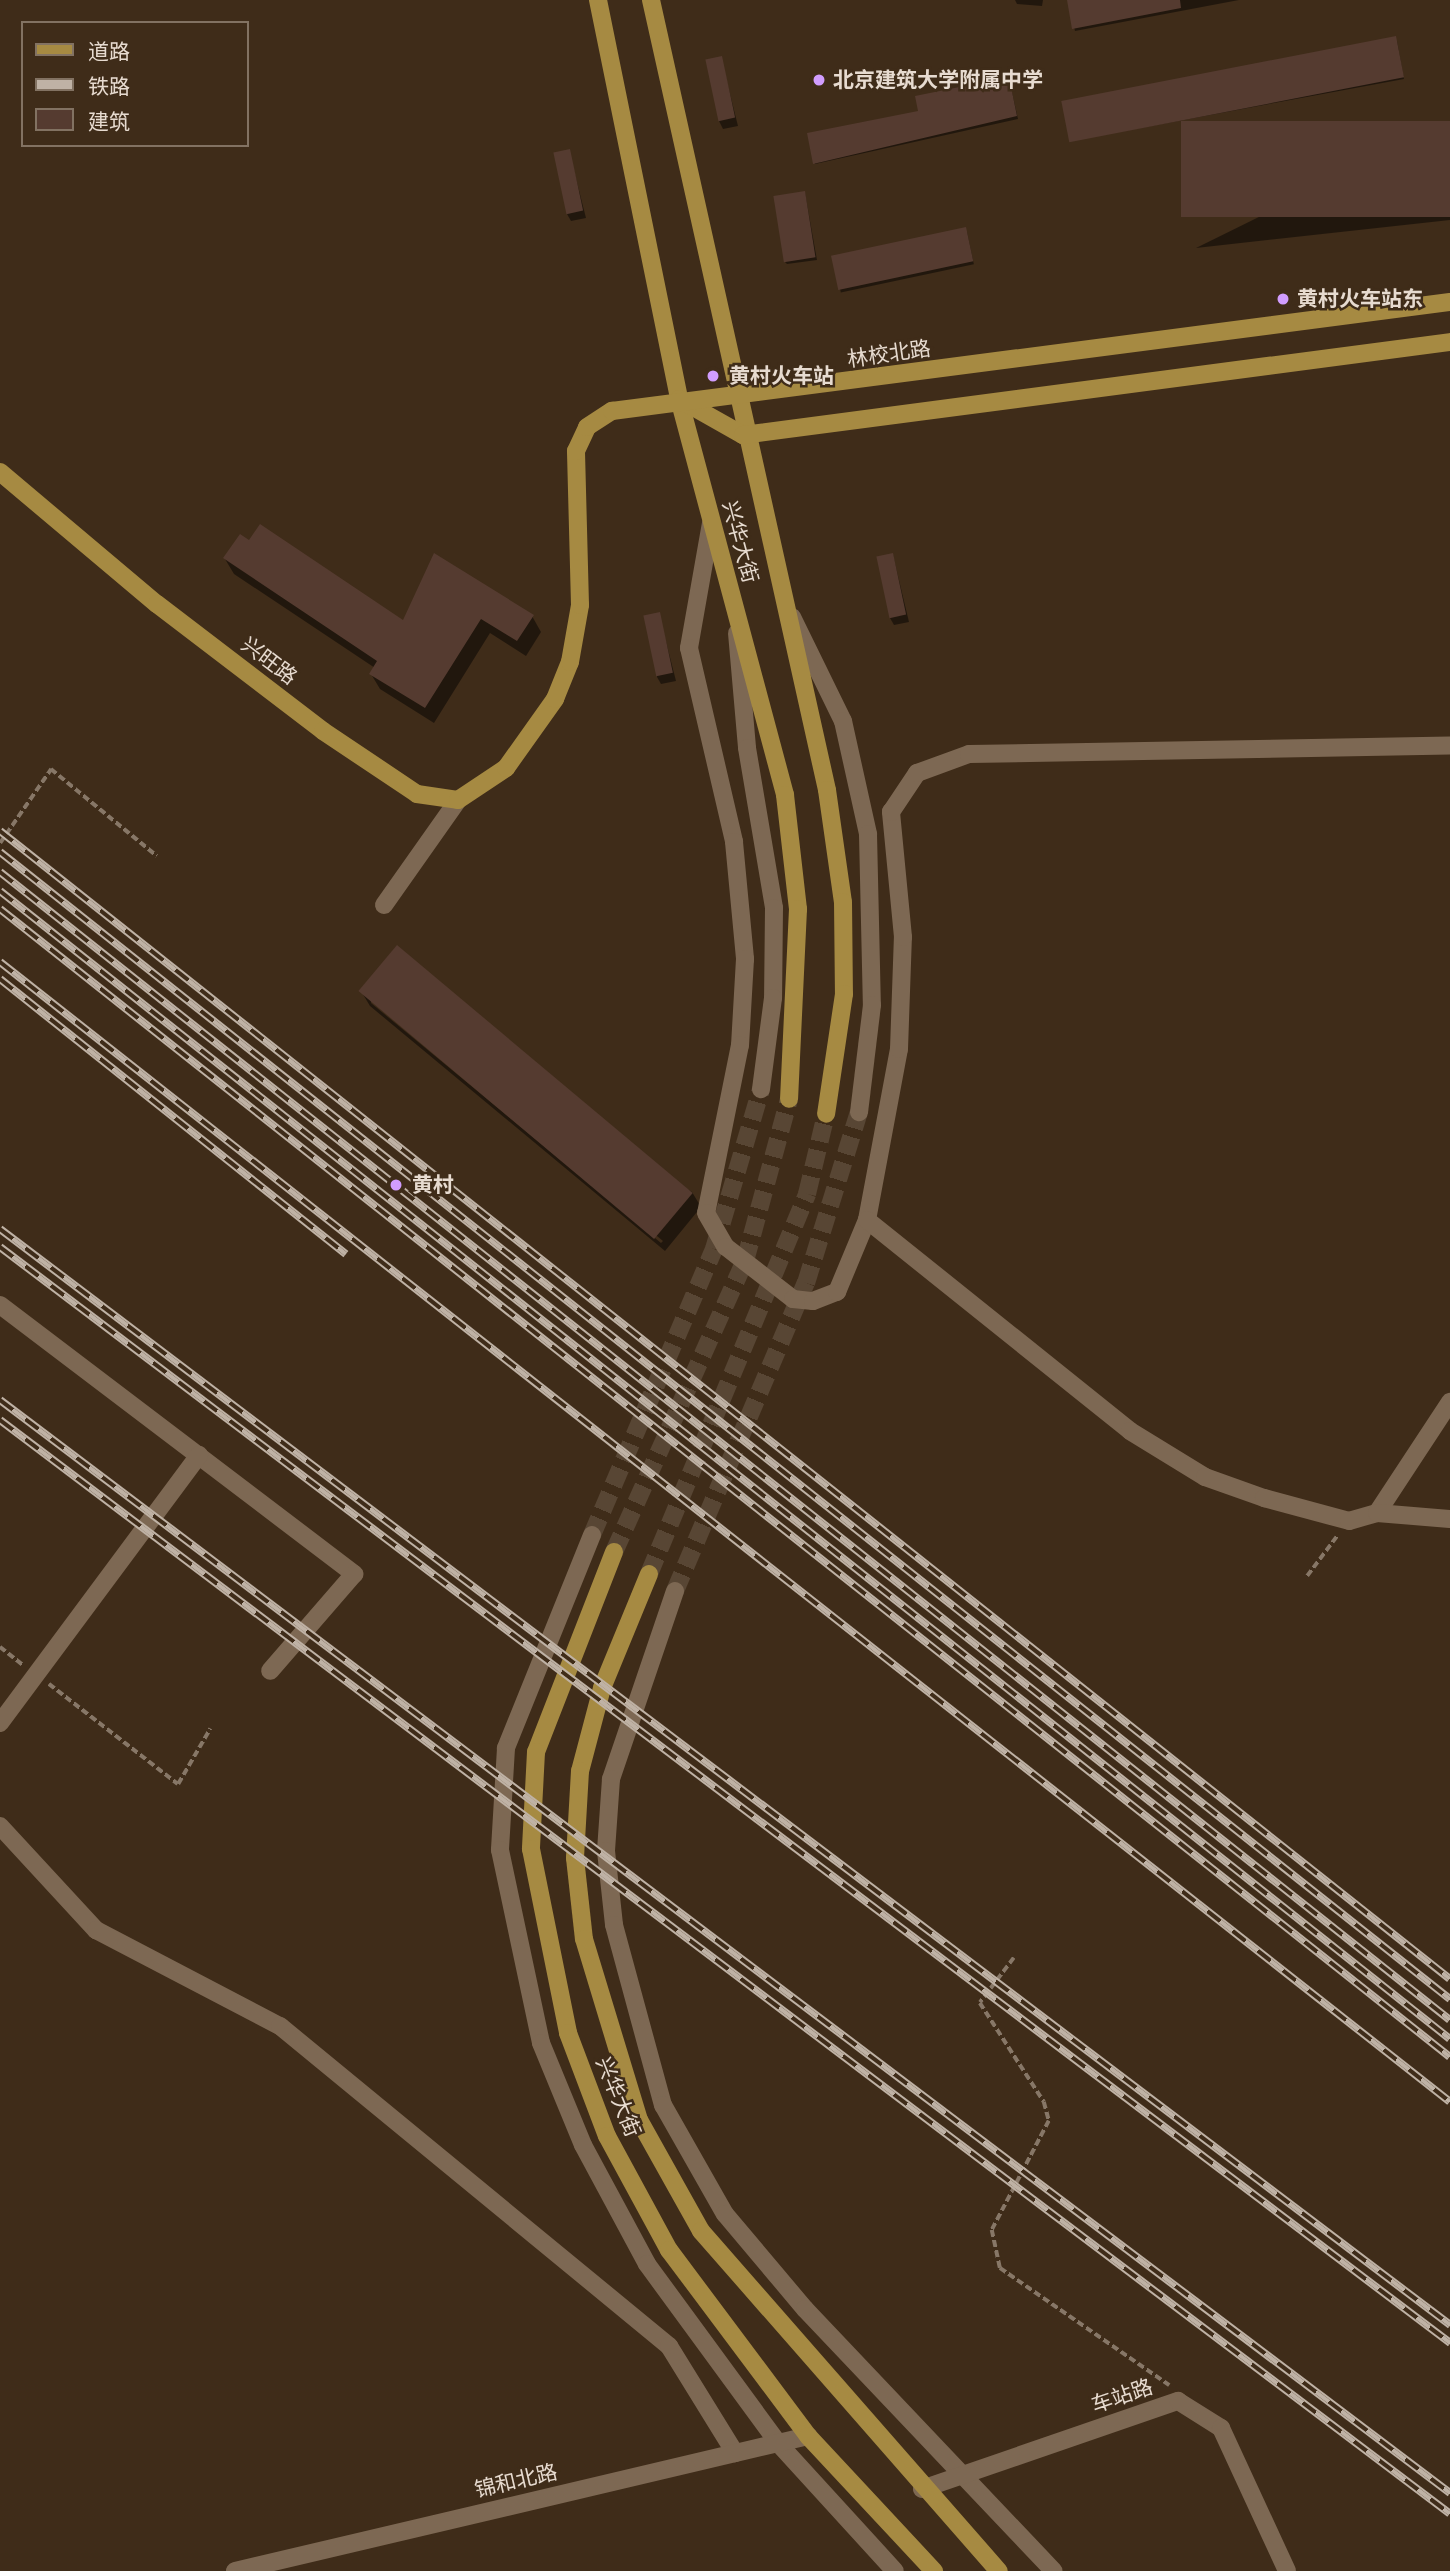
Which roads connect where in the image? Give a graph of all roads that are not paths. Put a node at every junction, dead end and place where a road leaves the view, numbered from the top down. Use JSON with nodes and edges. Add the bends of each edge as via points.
{"nodes":[{"id":1,"x":598,"y":0,"type":"edge"},
{"id":2,"x":651,"y":0,"type":"edge"},
{"id":3,"x":1450,"y":302,"type":"edge"},
{"id":4,"x":1450,"y":341,"type":"edge"},
{"id":5,"x":736,"y":397,"type":"junction"},
{"id":6,"x":679,"y":399,"type":"junction"},
{"id":7,"x":743,"y":435,"type":"junction"},
{"id":8,"x":0,"y":472,"type":"edge"},
{"id":9,"x":711,"y":523,"type":"junction"},
{"id":10,"x":781,"y":594,"type":"junction"},
{"id":11,"x":735,"y":609,"type":"junction"},
{"id":12,"x":1450,"y":746,"type":"edge"},
{"id":13,"x":458,"y":800,"type":"junction"},
{"id":14,"x":384,"y":905,"type":"dead end"},
{"id":15,"x":761,"y":1089,"type":"tunnel mouth"},
{"id":16,"x":789,"y":1099,"type":"tunnel mouth"},
{"id":17,"x":859,"y":1112,"type":"tunnel mouth"},
{"id":18,"x":826,"y":1114,"type":"tunnel mouth"},
{"id":19,"x":867,"y":1220,"type":"junction"},
{"id":20,"x":0,"y":1305,"type":"edge"},
{"id":21,"x":1450,"y":1402,"type":"edge"},
{"id":22,"x":199,"y":1455,"type":"junction"},
{"id":23,"x":1377,"y":1513,"type":"junction"},
{"id":24,"x":1450,"y":1519,"type":"edge"},
{"id":25,"x":592,"y":1535,"type":"tunnel mouth"},
{"id":26,"x":614,"y":1552,"type":"tunnel mouth"},
{"id":27,"x":649,"y":1574,"type":"tunnel mouth"},
{"id":28,"x":675,"y":1591,"type":"tunnel mouth"},
{"id":29,"x":270,"y":1671,"type":"dead end"},
{"id":30,"x":0,"y":1723,"type":"edge"},
{"id":31,"x":0,"y":1826,"type":"edge"},
{"id":32,"x":808,"y":2436,"type":"junction"},
{"id":33,"x":778,"y":2443,"type":"junction"},
{"id":34,"x":735,"y":2453,"type":"junction"},
{"id":35,"x":961,"y":2475,"type":"junction"},
{"id":36,"x":922,"y":2489,"type":"junction"},
{"id":37,"x":236,"y":2571,"type":"edge"},
{"id":38,"x":895,"y":2571,"type":"edge"},
{"id":39,"x":933,"y":2571,"type":"edge"},
{"id":40,"x":999,"y":2571,"type":"edge"},
{"id":41,"x":1054,"y":2571,"type":"edge"},
{"id":42,"x":1287,"y":2571,"type":"edge"}],
"edges":[{"from":1,"to":6,"type":"main road","name":"兴华大街"},
{"from":2,"to":5,"type":"main road"},
{"from":3,"to":5,"type":"main road","name":"林校北路"},
{"from":4,"to":7,"type":"main road"},
{"from":5,"to":6,"type":"main road","name":"林校北路"},
{"from":5,"to":7,"type":"main road","name":"兴华大街"},
{"from":6,"to":7,"type":"main road"},
{"from":6,"to":9,"type":"main road","name":"兴华大街"},
{"from":6,"to":13,"type":"main road","name":"林校北路","via":[[612,411],[587,427],[576,452],[578,639],[555,699],[524,744],[485,786]]},
{"from":7,"to":10,"type":"main road","name":"兴华大街"},
{"from":8,"to":13,"type":"main road","name":"兴旺路","via":[[157,604],[323,731],[417,794]]},
{"from":9,"to":11,"type":"main road","name":"兴华大街"},
{"from":9,"to":19,"type":"street","via":[[689,648],[734,842],[746,960],[740,1045],[706,1213],[713,1233],[782,1295],[813,1301],[836,1292]]},
{"from":10,"to":17,"type":"street","via":[[843,721],[868,834],[872,1005]]},
{"from":10,"to":18,"type":"main road","name":"兴华大街","via":[[827,790],[843,902],[844,994]]},
{"from":11,"to":15,"type":"street","via":[[747,748],[774,908],[773,998]]},
{"from":11,"to":16,"type":"main road","name":"兴华大街","via":[[785,796],[798,909]]},
{"from":12,"to":19,"type":"street","via":[[996,752],[948,758],[917,773],[891,812],[903,937],[899,1049]]},
{"from":13,"to":14,"type":"street"},
{"from":19,"to":23,"type":"street","via":[[1130,1431],[1205,1477],[1349,1521]]},
{"from":20,"to":22,"type":"street"},
{"from":21,"to":23,"type":"street"},
{"from":22,"to":29,"type":"street","via":[[354,1574]]},
{"from":22,"to":30,"type":"street"},
{"from":23,"to":24,"type":"street"},
{"from":25,"to":33,"type":"street","via":[[506,1748],[500,1850],[517,1949],[541,2043],[583,2145],[647,2264]]},
{"from":26,"to":32,"type":"main road","name":"兴华大街","via":[[537,1752],[531,1849],[547,1943],[568,2033],[607,2136],[669,2250]]},
{"from":27,"to":36,"type":"main road","name":"兴华大街","via":[[602,1688],[580,1771],[575,1858],[584,1938],[606,2017],[639,2120],[701,2231]]},
{"from":28,"to":35,"type":"street","via":[[611,1779],[606,1851],[614,1925],[663,2105],[725,2214],[805,2309]]},
{"from":31,"to":34,"type":"street","via":[[96,1930],[280,2026],[669,2346]]},
{"from":32,"to":33,"type":"street","name":"锦和北路"},
{"from":32,"to":39,"type":"main road","name":"兴华大街"},
{"from":33,"to":34,"type":"street","name":"锦和北路"},
{"from":33,"to":38,"type":"street"},
{"from":34,"to":37,"type":"street","name":"锦和北路"},
{"from":35,"to":36,"type":"street","name":"车站路"},
{"from":35,"to":41,"type":"street"},
{"from":35,"to":42,"type":"street","name":"车站路","via":[[1178,2401],[1221,2428]]},
{"from":36,"to":40,"type":"main road","name":"兴华大街"}]}
